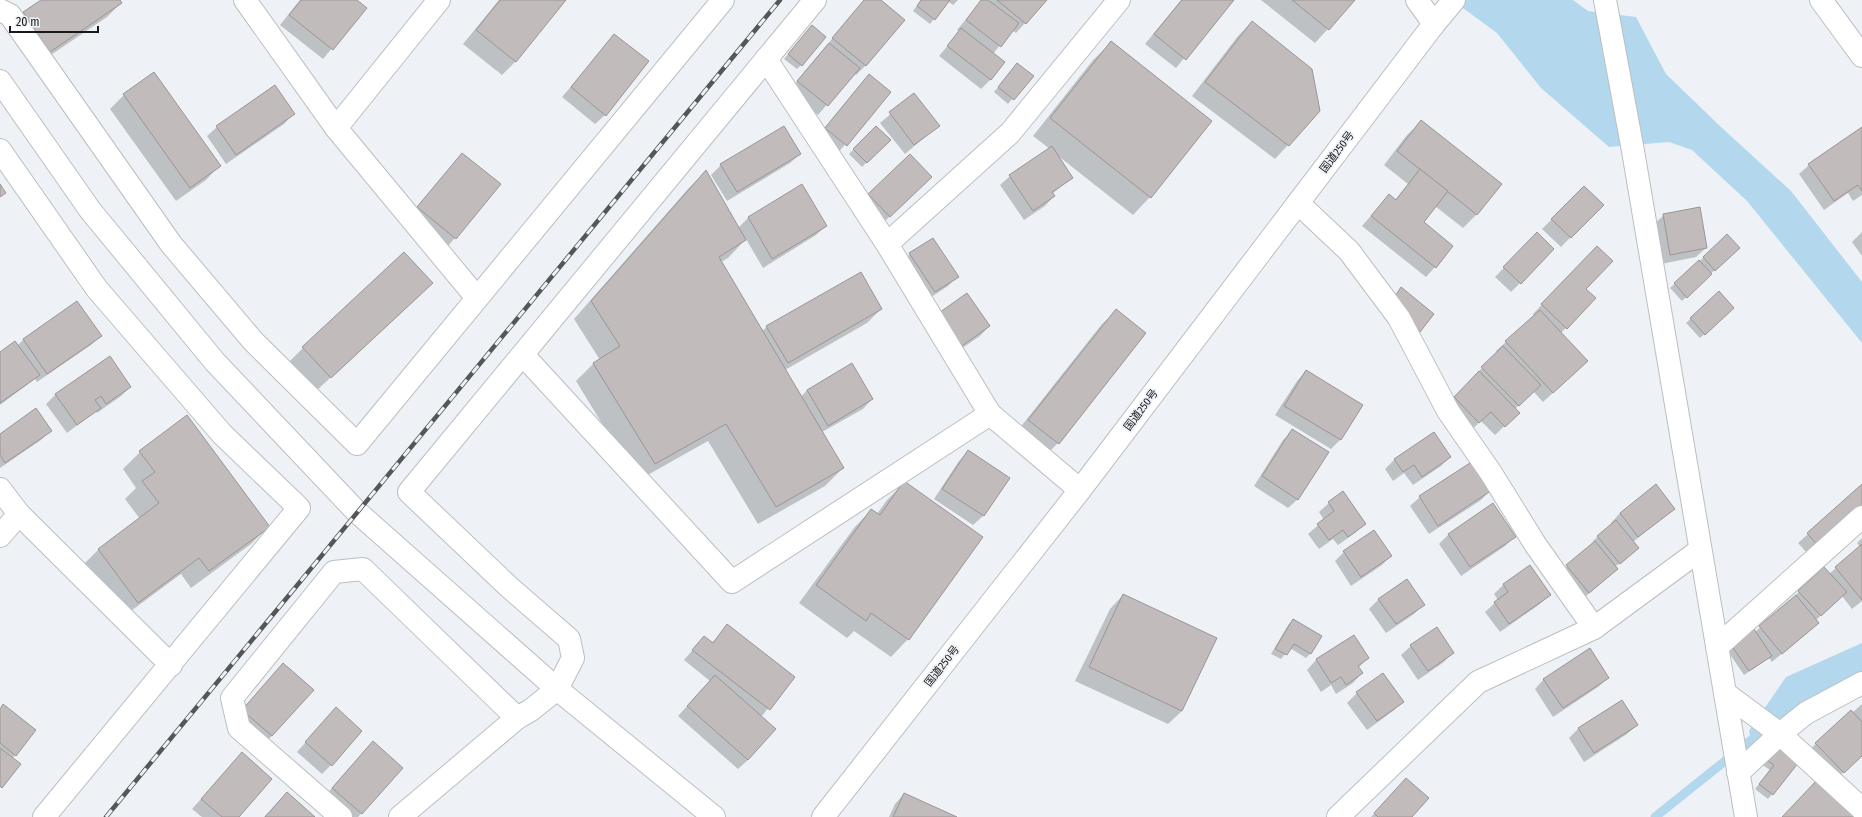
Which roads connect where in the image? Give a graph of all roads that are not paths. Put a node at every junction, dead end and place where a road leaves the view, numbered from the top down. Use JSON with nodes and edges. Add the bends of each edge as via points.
{"nodes":[{"id":1,"x":245,"y":0,"type":"edge"},
{"id":2,"x":439,"y":0,"type":"edge"},
{"id":3,"x":723,"y":0,"type":"edge"},
{"id":4,"x":815,"y":0,"type":"edge"},
{"id":5,"x":1119,"y":0,"type":"edge"},
{"id":6,"x":1417,"y":0,"type":"edge"},
{"id":7,"x":1454,"y":0,"type":"edge"},
{"id":8,"x":1821,"y":0,"type":"edge"},
{"id":9,"x":1606,"y":3,"type":"edge"},
{"id":10,"x":0,"y":10,"type":"edge"},
{"id":11,"x":1434,"y":24,"type":"junction"},
{"id":12,"x":1862,"y":56,"type":"edge"},
{"id":13,"x":766,"y":59,"type":"junction"},
{"id":14,"x":0,"y":81,"type":"edge"},
{"id":15,"x":336,"y":128,"type":"junction"},
{"id":16,"x":0,"y":150,"type":"edge"},
{"id":17,"x":1298,"y":203,"type":"junction"},
{"id":18,"x":887,"y":244,"type":"junction"},
{"id":19,"x":477,"y":298,"type":"junction"},
{"id":20,"x":523,"y":355,"type":"junction"},
{"id":21,"x":990,"y":414,"type":"junction"},
{"id":22,"x":0,"y":489,"type":"edge"},
{"id":23,"x":1080,"y":490,"type":"junction"},
{"id":24,"x":19,"y":514,"type":"junction"},
{"id":25,"x":1862,"y":517,"type":"edge"},
{"id":26,"x":0,"y":536,"type":"edge"},
{"id":27,"x":1700,"y":550,"type":"junction"},
{"id":28,"x":1594,"y":628,"type":"junction"},
{"id":29,"x":1717,"y":647,"type":"junction"},
{"id":30,"x":172,"y":665,"type":"junction"},
{"id":31,"x":1862,"y":682,"type":"edge"},
{"id":32,"x":557,"y":689,"type":"junction"},
{"id":33,"x":1724,"y":692,"type":"junction"},
{"id":34,"x":517,"y":718,"type":"junction"},
{"id":35,"x":1780,"y":734,"type":"junction"},
{"id":36,"x":1738,"y":773,"type":"junction"},
{"id":37,"x":1862,"y":809,"type":"edge"},
{"id":38,"x":44,"y":817,"type":"edge"},
{"id":39,"x":342,"y":817,"type":"edge"},
{"id":40,"x":400,"y":817,"type":"edge"},
{"id":41,"x":714,"y":817,"type":"edge"},
{"id":42,"x":823,"y":817,"type":"edge"},
{"id":43,"x":1338,"y":817,"type":"edge"},
{"id":44,"x":1746,"y":817,"type":"edge"}],
"edges":[{"from":1,"to":15,"type":"main road"},
{"from":2,"to":15,"type":"main road"},
{"from":3,"to":19,"type":"main road"},
{"from":4,"to":13,"type":"main road"},
{"from":5,"to":18,"type":"main road","via":[[1010,133]]},
{"from":6,"to":11,"type":"main road"},
{"from":7,"to":11,"type":"main road","name":"国道250号"},
{"from":8,"to":12,"type":"main road"},
{"from":9,"to":27,"type":"main road"},
{"from":10,"to":19,"type":"main road","via":[[10,15],[171,244],[253,340],[357,444]]},
{"from":11,"to":17,"type":"main road","name":"国道250号"},
{"from":13,"to":18,"type":"main road"},
{"from":13,"to":20,"type":"main road"},
{"from":14,"to":32,"type":"main road","via":[[90,210],[215,362],[357,512]]},
{"from":15,"to":19,"type":"main road"},
{"from":16,"to":30,"type":"main road","via":[[97,289],[222,434],[299,508]]},
{"from":17,"to":23,"type":"main road","name":"国道250号"},
{"from":17,"to":28,"type":"main road","via":[[1349,251],[1399,318],[1448,411],[1491,473],[1535,544]]},
{"from":18,"to":21,"type":"main road"},
{"from":20,"to":21,"type":"main road","via":[[732,582]]},
{"from":20,"to":32,"type":"main road","via":[[409,492],[509,587],[569,639],[573,658]]},
{"from":21,"to":23,"type":"main road"},
{"from":22,"to":24,"type":"main road"},
{"from":23,"to":42,"type":"main road","name":"国道250号"},
{"from":24,"to":26,"type":"main road"},
{"from":24,"to":30,"type":"main road"},
{"from":25,"to":29,"type":"main road"},
{"from":27,"to":28,"type":"main road"},
{"from":27,"to":29,"type":"main road"},
{"from":28,"to":43,"type":"main road","via":[[1478,682]]},
{"from":29,"to":33,"type":"main road"},
{"from":30,"to":38,"type":"main road"},
{"from":31,"to":35,"type":"main road","via":[[1806,713]]},
{"from":32,"to":34,"type":"main road"},
{"from":32,"to":41,"type":"main road"},
{"from":33,"to":35,"type":"main road"},
{"from":33,"to":36,"type":"main road"},
{"from":34,"to":39,"type":"main road","via":[[363,569],[334,572],[232,698],[239,728]]},
{"from":34,"to":40,"type":"main road"},
{"from":35,"to":36,"type":"main road"},
{"from":35,"to":37,"type":"main road"},
{"from":36,"to":44,"type":"main road"}]}
